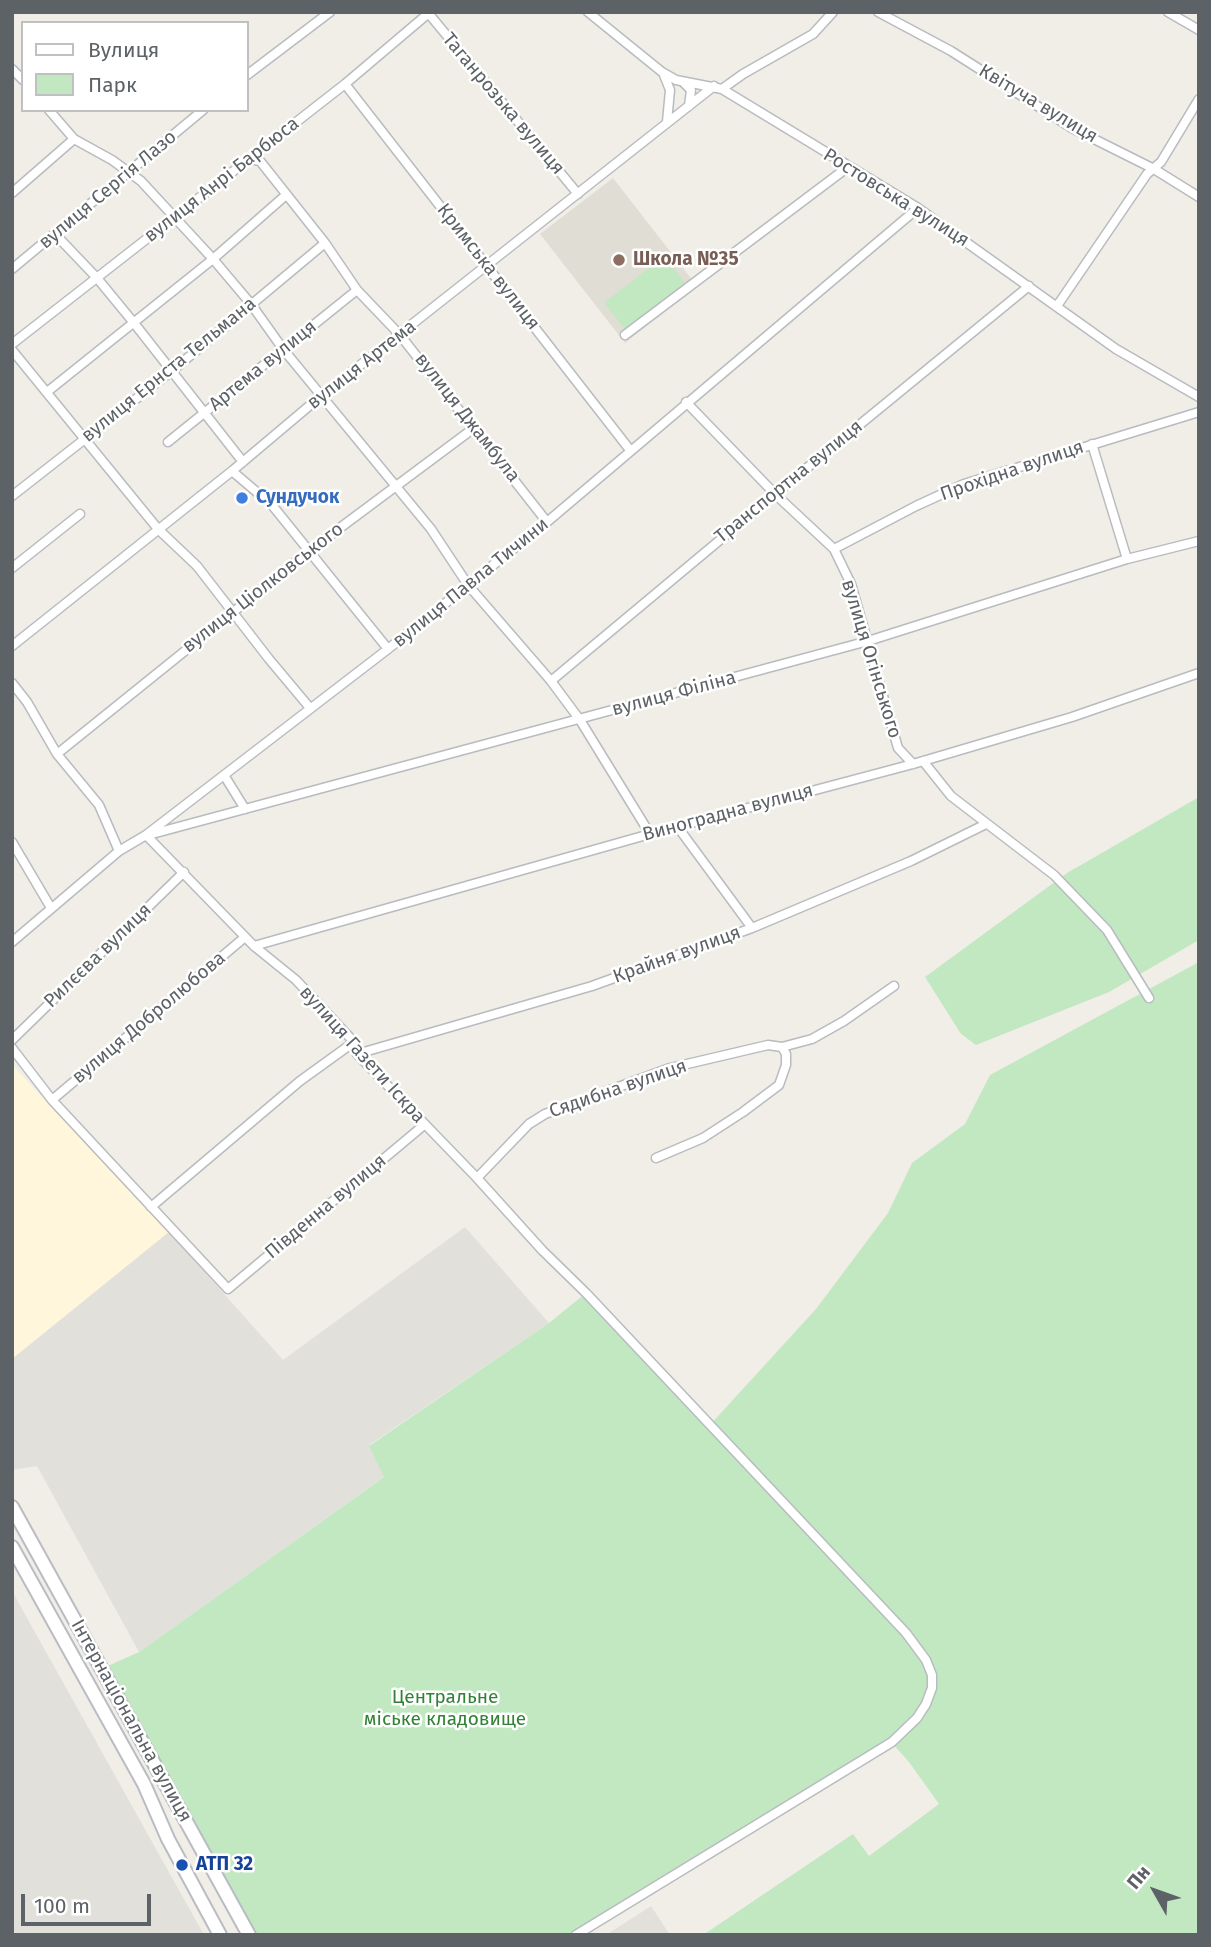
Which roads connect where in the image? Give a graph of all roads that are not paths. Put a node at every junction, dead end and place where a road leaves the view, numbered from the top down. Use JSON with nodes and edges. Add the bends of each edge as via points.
{"nodes":[{"id":1,"x":330,"y":12,"type":"edge"},
{"id":2,"x":588,"y":12,"type":"edge"},
{"id":3,"x":833,"y":12,"type":"edge"},
{"id":4,"x":878,"y":12,"type":"edge"},
{"id":5,"x":1168,"y":12,"type":"edge"},
{"id":6,"x":429,"y":13,"type":"edge"},
{"id":7,"x":1199,"y":30,"type":"edge"},
{"id":8,"x":663,"y":72,"type":"junction"},
{"id":9,"x":248,"y":74,"type":"edge"},
{"id":10,"x":685,"y":82,"type":"junction"},
{"id":11,"x":345,"y":84,"type":"junction"},
{"id":12,"x":718,"y":88,"type":"junction"},
{"id":13,"x":670,"y":90,"type":"junction"},
{"id":14,"x":1199,"y":99,"type":"edge"},
{"id":15,"x":688,"y":106,"type":"junction"},
{"id":16,"x":51,"y":112,"type":"edge"},
{"id":17,"x":201,"y":112,"type":"edge"},
{"id":18,"x":667,"y":122,"type":"junction"},
{"id":19,"x":74,"y":139,"type":"junction"},
{"id":20,"x":249,"y":159,"type":"junction"},
{"id":21,"x":848,"y":167,"type":"junction"},
{"id":22,"x":1154,"y":169,"type":"junction"},
{"id":23,"x":128,"y":172,"type":"junction"},
{"id":24,"x":12,"y":193,"type":"edge"},
{"id":25,"x":578,"y":194,"type":"junction"},
{"id":26,"x":286,"y":195,"type":"junction"},
{"id":27,"x":1199,"y":197,"type":"edge"},
{"id":28,"x":918,"y":208,"type":"junction"},
{"id":29,"x":174,"y":217,"type":"junction"},
{"id":30,"x":55,"y":234,"type":"junction"},
{"id":31,"x":326,"y":243,"type":"junction"},
{"id":32,"x":213,"y":258,"type":"junction"},
{"id":33,"x":487,"y":266,"type":"junction"},
{"id":34,"x":12,"y":269,"type":"edge"},
{"id":35,"x":97,"y":278,"type":"junction"},
{"id":36,"x":1029,"y":286,"type":"junction"},
{"id":37,"x":357,"y":290,"type":"junction"},
{"id":38,"x":251,"y":304,"type":"junction"},
{"id":39,"x":1057,"y":306,"type":"junction"},
{"id":40,"x":134,"y":323,"type":"junction"},
{"id":41,"x":400,"y":335,"type":"junction"},
{"id":42,"x":625,"y":335,"type":"dead end"},
{"id":43,"x":12,"y":344,"type":"edge"},
{"id":44,"x":283,"y":349,"type":"junction"},
{"id":45,"x":12,"y":350,"type":"edge"},
{"id":46,"x":173,"y":370,"type":"junction"},
{"id":47,"x":47,"y":392,"type":"junction"},
{"id":48,"x":321,"y":396,"type":"junction"},
{"id":49,"x":1199,"y":397,"type":"edge"},
{"id":50,"x":686,"y":402,"type":"junction"},
{"id":51,"x":1199,"y":412,"type":"edge"},
{"id":52,"x":206,"y":413,"type":"junction"},
{"id":53,"x":474,"y":428,"type":"junction"},
{"id":54,"x":84,"y":438,"type":"junction"},
{"id":55,"x":168,"y":442,"type":"dead end"},
{"id":56,"x":1092,"y":444,"type":"junction"},
{"id":57,"x":630,"y":450,"type":"junction"},
{"id":58,"x":243,"y":462,"type":"junction"},
{"id":59,"x":232,"y":471,"type":"junction"},
{"id":60,"x":395,"y":485,"type":"junction"},
{"id":61,"x":775,"y":494,"type":"junction"},
{"id":62,"x":12,"y":496,"type":"edge"},
{"id":63,"x":80,"y":514,"type":"dead end"},
{"id":64,"x":547,"y":522,"type":"junction"},
{"id":65,"x":158,"y":529,"type":"junction"},
{"id":66,"x":1199,"y":541,"type":"edge"},
{"id":67,"x":834,"y":549,"type":"junction"},
{"id":68,"x":309,"y":551,"type":"junction"},
{"id":69,"x":1127,"y":559,"type":"junction"},
{"id":70,"x":12,"y":568,"type":"edge"},
{"id":71,"x":468,"y":585,"type":"junction"},
{"id":72,"x":234,"y":612,"type":"junction"},
{"id":73,"x":868,"y":641,"type":"junction"},
{"id":74,"x":12,"y":646,"type":"edge"},
{"id":75,"x":388,"y":649,"type":"junction"},
{"id":76,"x":1199,"y":673,"type":"edge"},
{"id":77,"x":551,"y":681,"type":"junction"},
{"id":78,"x":12,"y":682,"type":"edge"},
{"id":79,"x":310,"y":708,"type":"junction"},
{"id":80,"x":580,"y":720,"type":"junction"},
{"id":81,"x":57,"y":754,"type":"junction"},
{"id":82,"x":923,"y":761,"type":"junction"},
{"id":83,"x":913,"y":764,"type":"junction"},
{"id":84,"x":224,"y":775,"type":"junction"},
{"id":85,"x":245,"y":809,"type":"junction"},
{"id":86,"x":986,"y":824,"type":"junction"},
{"id":87,"x":677,"y":826,"type":"junction"},
{"id":88,"x":650,"y":834,"type":"junction"},
{"id":89,"x":146,"y":835,"type":"junction"},
{"id":90,"x":12,"y":842,"type":"edge"},
{"id":91,"x":120,"y":851,"type":"junction"},
{"id":92,"x":184,"y":872,"type":"junction"},
{"id":93,"x":51,"y":908,"type":"junction"},
{"id":94,"x":752,"y":929,"type":"junction"},
{"id":95,"x":245,"y":937,"type":"junction"},
{"id":96,"x":12,"y":942,"type":"edge"},
{"id":97,"x":254,"y":946,"type":"junction"},
{"id":98,"x":894,"y":986,"type":"dead end"},
{"id":99,"x":1149,"y":998,"type":"dead end"},
{"id":100,"x":12,"y":1040,"type":"edge"},
{"id":101,"x":354,"y":1042,"type":"junction"},
{"id":102,"x":782,"y":1047,"type":"junction"},
{"id":103,"x":12,"y":1048,"type":"edge"},
{"id":104,"x":357,"y":1054,"type":"junction"},
{"id":105,"x":52,"y":1100,"type":"junction"},
{"id":106,"x":424,"y":1125,"type":"junction"},
{"id":107,"x":656,"y":1158,"type":"dead end"},
{"id":108,"x":477,"y":1178,"type":"junction"},
{"id":109,"x":152,"y":1207,"type":"junction"},
{"id":110,"x":12,"y":1507,"type":"edge"},
{"id":111,"x":12,"y":1547,"type":"edge"},
{"id":112,"x":220,"y":1935,"type":"edge"},
{"id":113,"x":249,"y":1935,"type":"edge"},
{"id":114,"x":576,"y":1935,"type":"edge"}],
"edges":[{"from":1,"to":9,"type":"street"},
{"from":2,"to":8,"type":"street","name":"Ростовська вулиця"},
{"from":3,"to":12,"type":"street","name":"вулиця Артема","via":[[813,34]]},
{"from":4,"to":22,"type":"street","name":"Квітуча вулиця","via":[[951,51],[1072,128]]},
{"from":5,"to":7,"type":"street"},
{"from":6,"to":11,"type":"street","name":"вулиця Анрі Барбюса"},
{"from":6,"to":25,"type":"street","name":"Таганрозька вулиця"},
{"from":8,"to":10,"type":"street","name":"Ростовська вулиця"},
{"from":8,"to":13,"type":"street"},
{"from":10,"to":12,"type":"street","name":"Ростовська вулиця"},
{"from":10,"to":13,"type":"street"},
{"from":10,"to":15,"type":"street","via":[[691,90]]},
{"from":11,"to":20,"type":"street","name":"вулиця Анрі Барбюса"},
{"from":11,"to":33,"type":"street","name":"Кримська вулиця"},
{"from":12,"to":15,"type":"street","name":"вулиця Артема"},
{"from":12,"to":21,"type":"street","name":"Ростовська вулиця"},
{"from":13,"to":18,"type":"street"},
{"from":14,"to":22,"type":"street"},
{"from":15,"to":18,"type":"street","name":"вулиця Артема"},
{"from":16,"to":19,"type":"street"},
{"from":17,"to":23,"type":"street","name":"вулиця Сергія Лазо"},
{"from":18,"to":25,"type":"street","name":"вулиця Артема"},
{"from":19,"to":23,"type":"street"},
{"from":19,"to":24,"type":"street"},
{"from":20,"to":26,"type":"street","name":"вулиця Джамбула","via":[[260,161]]},
{"from":20,"to":29,"type":"street","name":"вулиця Анрі Барбюса"},
{"from":21,"to":28,"type":"street","name":"Ростовська вулиця"},
{"from":21,"to":42,"type":"street"},
{"from":22,"to":27,"type":"street","name":"Квітуча вулиця"},
{"from":22,"to":39,"type":"street"},
{"from":23,"to":29,"type":"street"},
{"from":23,"to":30,"type":"street","name":"вулиця Сергія Лазо"},
{"from":25,"to":33,"type":"street","name":"вулиця Артема"},
{"from":26,"to":31,"type":"street","name":"вулиця Джамбула"},
{"from":26,"to":32,"type":"street"},
{"from":28,"to":36,"type":"street","name":"Ростовська вулиця"},
{"from":28,"to":50,"type":"street","name":"вулиця Павла Тичини"},
{"from":29,"to":32,"type":"street"},
{"from":29,"to":35,"type":"street","name":"вулиця Анрі Барбюса"},
{"from":30,"to":34,"type":"street","name":"вулиця Сергія Лазо"},
{"from":30,"to":35,"type":"street"},
{"from":31,"to":37,"type":"street","name":"вулиця Джамбула"},
{"from":31,"to":38,"type":"street","name":"вулиця Ернста Тельмана"},
{"from":32,"to":38,"type":"street"},
{"from":32,"to":40,"type":"street"},
{"from":33,"to":41,"type":"street","name":"вулиця Артема"},
{"from":33,"to":57,"type":"street","name":"Кримська вулиця"},
{"from":35,"to":40,"type":"street"},
{"from":35,"to":43,"type":"street","name":"вулиця Анрі Барбюса"},
{"from":36,"to":39,"type":"street","name":"Ростовська вулиця"},
{"from":36,"to":61,"type":"street","name":"Транспортна вулиця"},
{"from":37,"to":41,"type":"street","name":"вулиця Джамбула"},
{"from":37,"to":44,"type":"street","name":"Артема вулиця"},
{"from":38,"to":44,"type":"street"},
{"from":38,"to":46,"type":"street","name":"вулиця Ернста Тельмана"},
{"from":39,"to":49,"type":"street","name":"Ростовська вулиця","via":[[1116,349]]},
{"from":40,"to":46,"type":"street"},
{"from":40,"to":47,"type":"street"},
{"from":41,"to":48,"type":"street","name":"вулиця Артема"},
{"from":41,"to":53,"type":"street","name":"вулиця Джамбула"},
{"from":44,"to":48,"type":"street"},
{"from":44,"to":52,"type":"street","name":"Артема вулиця"},
{"from":45,"to":47,"type":"street"},
{"from":46,"to":52,"type":"street"},
{"from":46,"to":54,"type":"street","name":"вулиця Ернста Тельмана"},
{"from":47,"to":54,"type":"street"},
{"from":48,"to":58,"type":"street","name":"вулиця Артема"},
{"from":48,"to":60,"type":"street"},
{"from":50,"to":57,"type":"street","name":"вулиця Павла Тичини"},
{"from":50,"to":61,"type":"street","name":"вулиця Огінського"},
{"from":51,"to":56,"type":"street","name":"Прохідна вулиця"},
{"from":52,"to":55,"type":"street","name":"Артема вулиця"},
{"from":52,"to":58,"type":"street"},
{"from":53,"to":60,"type":"street","name":"вулиця Ціолковського"},
{"from":53,"to":64,"type":"street","name":"вулиця Джамбула"},
{"from":54,"to":62,"type":"street","name":"вулиця Ернста Тельмана"},
{"from":54,"to":65,"type":"street"},
{"from":56,"to":67,"type":"street","name":"Прохідна вулиця","via":[[964,484]]},
{"from":56,"to":69,"type":"street"},
{"from":57,"to":64,"type":"street","name":"вулиця Павла Тичини"},
{"from":58,"to":59,"type":"street","name":"вулиця Артема"},
{"from":59,"to":65,"type":"street","name":"вулиця Артема"},
{"from":59,"to":68,"type":"street","via":[[272,505]]},
{"from":60,"to":68,"type":"street","name":"вулиця Ціолковського"},
{"from":60,"to":71,"type":"street"},
{"from":61,"to":67,"type":"street","name":"вулиця Огінського"},
{"from":61,"to":77,"type":"street","name":"Транспортна вулиця"},
{"from":63,"to":70,"type":"street"},
{"from":64,"to":71,"type":"street","name":"вулиця Павла Тичини"},
{"from":65,"to":72,"type":"street","via":[[197,566]]},
{"from":65,"to":74,"type":"street","name":"вулиця Артема"},
{"from":66,"to":69,"type":"street","name":"вулиця Філіна"},
{"from":67,"to":73,"type":"street","name":"вулиця Огінського","via":[[851,584]]},
{"from":68,"to":72,"type":"street","name":"вулиця Ціолковського"},
{"from":68,"to":75,"type":"street"},
{"from":69,"to":73,"type":"street","name":"вулиця Філіна"},
{"from":71,"to":75,"type":"street","name":"вулиця Павла Тичини"},
{"from":71,"to":77,"type":"street"},
{"from":72,"to":79,"type":"street"},
{"from":72,"to":81,"type":"street","name":"вулиця Ціолковського"},
{"from":73,"to":80,"type":"street","name":"вулиця Філіна"},
{"from":73,"to":83,"type":"street","name":"вулиця Огінського","via":[[898,748]]},
{"from":75,"to":79,"type":"street","name":"вулиця Павла Тичини"},
{"from":76,"to":82,"type":"street","name":"Виноградна вулиця"},
{"from":77,"to":80,"type":"street"},
{"from":78,"to":81,"type":"street"},
{"from":79,"to":84,"type":"street","name":"вулиця Павла Тичини"},
{"from":80,"to":85,"type":"street","name":"вулиця Філіна"},
{"from":80,"to":88,"type":"street"},
{"from":81,"to":91,"type":"street","via":[[99,805]]},
{"from":82,"to":83,"type":"street","name":"Виноградна вулиця"},
{"from":82,"to":86,"type":"street","via":[[951,796]]},
{"from":83,"to":87,"type":"street","name":"Виноградна вулиця"},
{"from":84,"to":85,"type":"street"},
{"from":84,"to":89,"type":"street","name":"вулиця Павла Тичини"},
{"from":85,"to":89,"type":"street","name":"вулиця Філіна"},
{"from":86,"to":94,"type":"street","name":"Крайня вулиця"},
{"from":86,"to":99,"type":"street","via":[[1054,875],[1107,930]]},
{"from":87,"to":88,"type":"street","name":"Виноградна вулиця"},
{"from":87,"to":94,"type":"street"},
{"from":88,"to":97,"type":"street","name":"Виноградна вулиця"},
{"from":89,"to":91,"type":"street","name":"вулиця Павла Тичини"},
{"from":89,"to":92,"type":"street","name":"вулиця Газети Іскра"},
{"from":90,"to":93,"type":"street"},
{"from":91,"to":93,"type":"street","name":"вулиця Павла Тичини"},
{"from":92,"to":95,"type":"street","name":"вулиця Газети Іскра"},
{"from":92,"to":100,"type":"street","name":"Рилєєва вулиця"},
{"from":93,"to":96,"type":"street","name":"вулиця Павла Тичини"},
{"from":94,"to":104,"type":"street","name":"Крайня вулиця","via":[[592,986]]},
{"from":95,"to":97,"type":"street","name":"вулиця Газети Іскра"},
{"from":95,"to":105,"type":"street","name":"вулиця Добролюбова"},
{"from":97,"to":101,"type":"street","name":"вулиця Газети Іскра","via":[[296,980]]},
{"from":98,"to":102,"type":"street","name":"Сядибна вулиця","via":[[812,1039]]},
{"from":101,"to":104,"type":"street","name":"вулиця Газети Іскра"},
{"from":101,"to":109,"type":"street","via":[[300,1081]]},
{"from":102,"to":107,"type":"street","via":[[786,1065],[779,1085],[703,1138]]},
{"from":102,"to":108,"type":"street","name":"Сядибна вулиця","via":[[768,1045],[670,1068],[545,1114],[529,1124]]},
{"from":103,"to":105,"type":"street"},
{"from":104,"to":106,"type":"street","name":"вулиця Газети Іскра"},
{"from":105,"to":109,"type":"street"},
{"from":106,"to":108,"type":"street","name":"вулиця Газети Іскра"},
{"from":106,"to":109,"type":"street","name":"Південна вулиця","via":[[228,1289]]},
{"from":108,"to":114,"type":"street","name":"вулиця Газети Іскра","via":[[906,1633],[932,1675],[932,1688],[921,1711],[892,1742]]},
{"from":110,"to":113,"type":"main road","name":"Інтернаціональна вулиця"},
{"from":111,"to":112,"type":"main road","name":"Інтернаціональна вулиця","via":[[144,1784]]}]}
